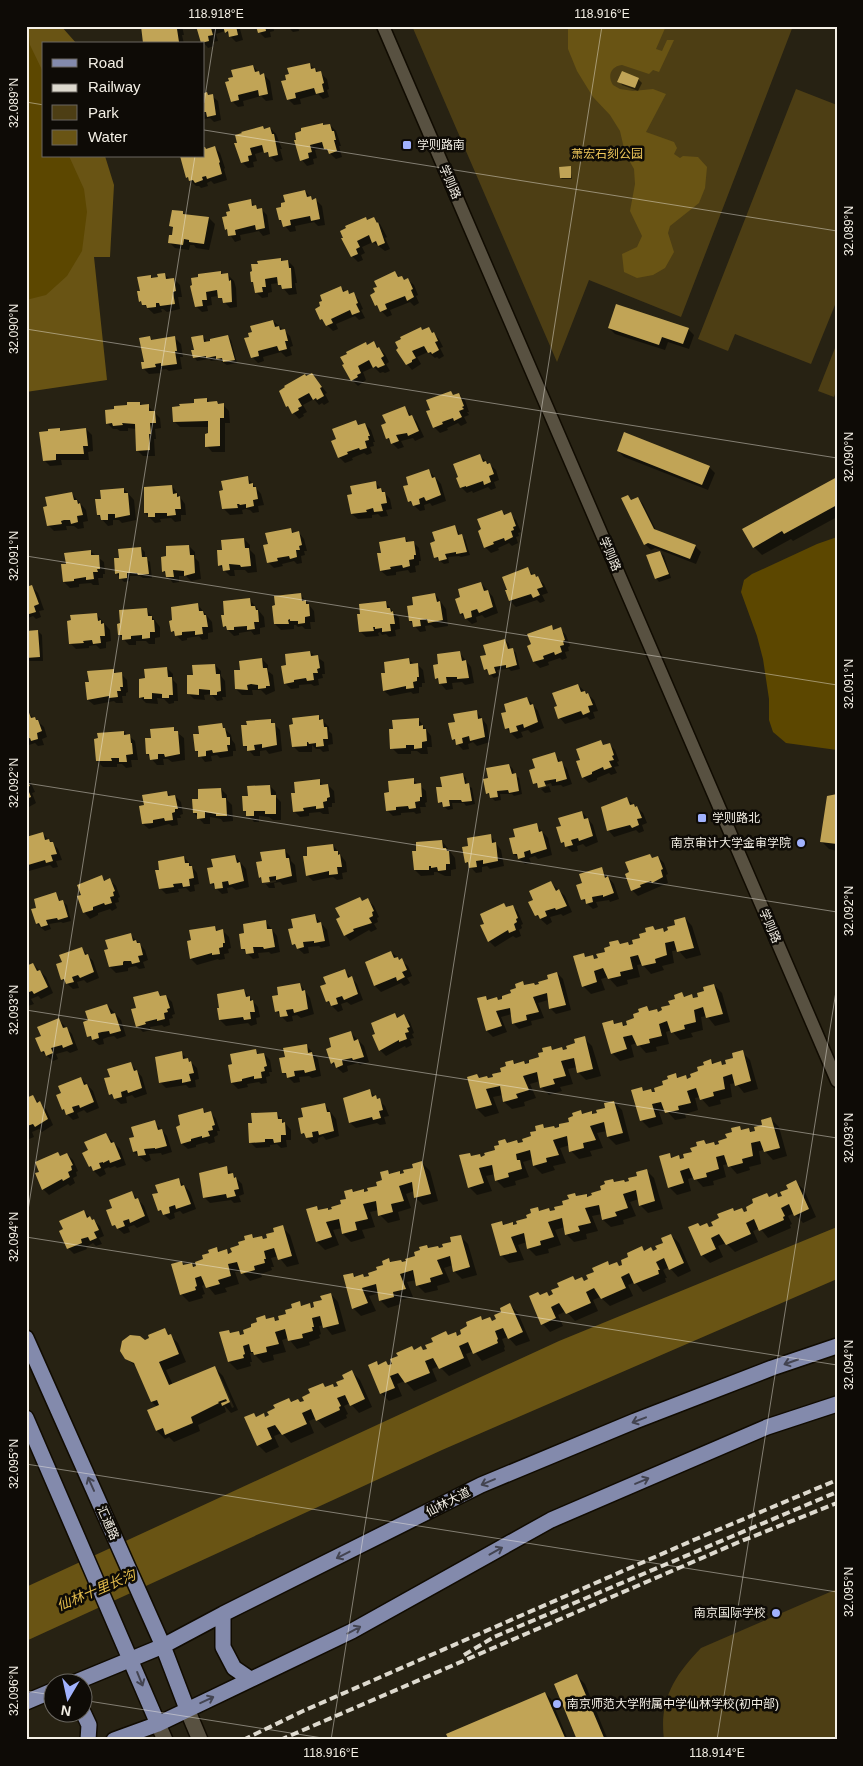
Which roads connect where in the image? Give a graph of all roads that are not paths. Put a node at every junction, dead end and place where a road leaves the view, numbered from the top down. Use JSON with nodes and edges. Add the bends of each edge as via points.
{"nodes":[{"id":1,"x":383,"y":26,"type":"edge"},
{"id":2,"x":837,"y":1081,"type":"edge"},
{"id":3,"x":26,"y":1338,"type":"edge"},
{"id":4,"x":837,"y":1346,"type":"edge"},
{"id":5,"x":837,"y":1404,"type":"edge"},
{"id":6,"x":26,"y":1418,"type":"edge"},
{"id":7,"x":223,"y":1614,"type":"junction"},
{"id":8,"x":163,"y":1646,"type":"junction"},
{"id":9,"x":132,"y":1660,"type":"junction"},
{"id":10,"x":92,"y":1676,"type":"edge"},
{"id":11,"x":250,"y":1679,"type":"junction"},
{"id":12,"x":42,"y":1695,"type":"edge"},
{"id":13,"x":26,"y":1702,"type":"edge"},
{"id":14,"x":187,"y":1709,"type":"junction"},
{"id":15,"x":89,"y":1724,"type":"edge"},
{"id":16,"x":158,"y":1724,"type":"junction"},
{"id":17,"x":88,"y":1740,"type":"edge"},
{"id":18,"x":114,"y":1740,"type":"edge"},
{"id":19,"x":165,"y":1740,"type":"edge"},
{"id":20,"x":200,"y":1740,"type":"edge"}],
"edges":[{"from":1,"to":2,"type":"street","name":"学则路"},
{"from":8,"to":3,"type":"main road","name":"汇通路","one_way":true},
{"from":4,"to":7,"type":"main road","name":"仙林大道","one_way":true,"via":[[635,1421],[481,1485]]},
{"from":11,"to":5,"type":"main road","one_way":true,"via":[[352,1631],[551,1520],[767,1427]]},
{"from":6,"to":9,"type":"main road"},
{"from":7,"to":8,"type":"main road","name":"仙林大道"},
{"from":7,"to":11,"type":"main road","via":[[223,1647],[234,1668]]},
{"from":8,"to":9,"type":"main road","name":"仙林大道"},
{"from":8,"to":14,"type":"main road","name":"汇通路"},
{"from":9,"to":10,"type":"main road","name":"仙林大道"},
{"from":9,"to":16,"type":"main road","one_way":true},
{"from":14,"to":11,"type":"main road","one_way":true},
{"from":12,"to":13,"type":"main road"},
{"from":14,"to":16,"type":"main road"},
{"from":14,"to":20,"type":"main road"},
{"from":15,"to":17,"type":"main road"},
{"from":16,"to":18,"type":"main road"},
{"from":16,"to":19,"type":"main road"}]}
